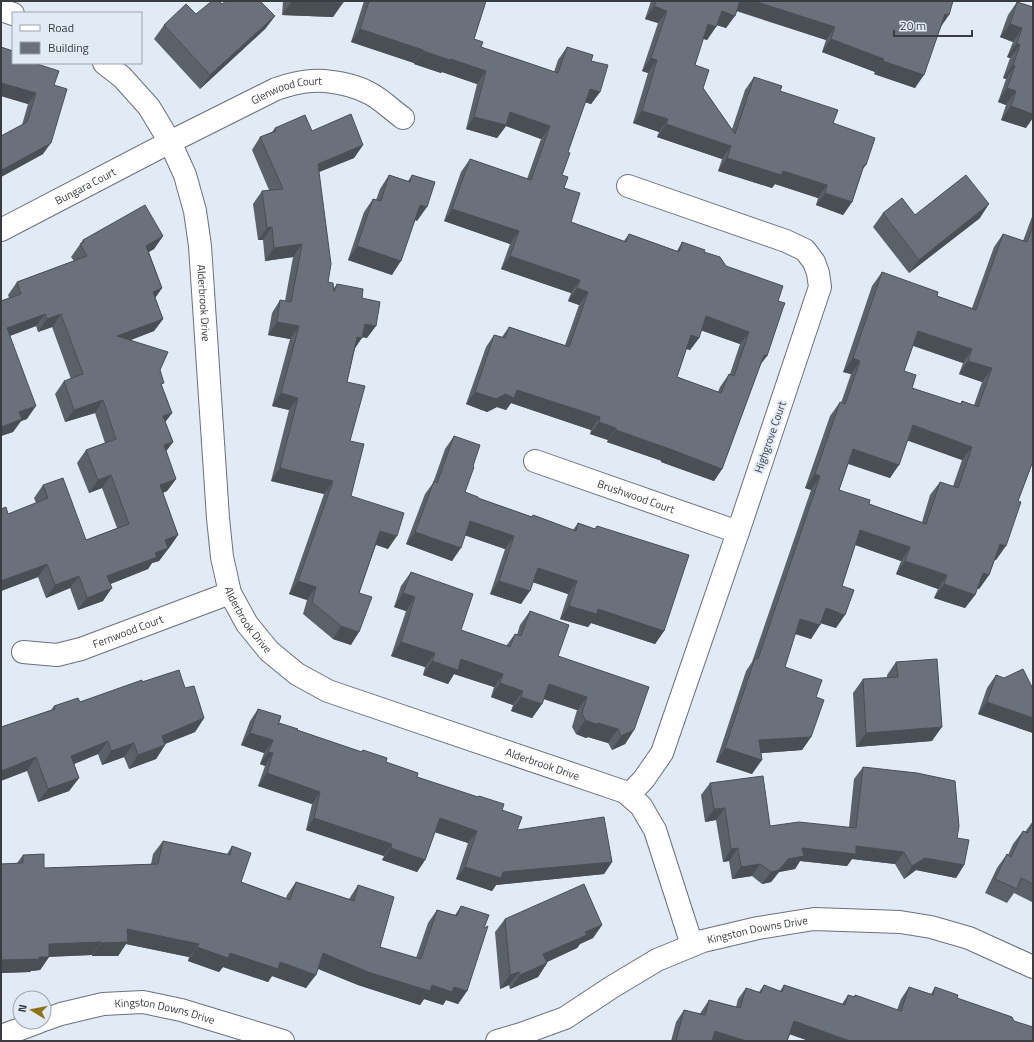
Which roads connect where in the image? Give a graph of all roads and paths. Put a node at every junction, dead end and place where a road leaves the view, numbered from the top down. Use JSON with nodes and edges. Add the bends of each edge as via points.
{"nodes":[{"id":1,"x":1,"y":10,"type":"edge"},
{"id":2,"x":12,"y":14,"type":"edge"},
{"id":3,"x":105,"y":64,"type":"edge"},
{"id":4,"x":403,"y":118,"type":"dead end"},
{"id":5,"x":170,"y":142,"type":"junction"},
{"id":6,"x":628,"y":186,"type":"dead end"},
{"id":7,"x":1,"y":230,"type":"edge"},
{"id":8,"x":535,"y":460,"type":"dead end"},
{"id":9,"x":738,"y":532,"type":"junction"},
{"id":10,"x":230,"y":593,"type":"junction"},
{"id":11,"x":23,"y":652,"type":"dead end"},
{"id":12,"x":629,"y":795,"type":"junction"},
{"id":13,"x":692,"y":945,"type":"junction"},
{"id":14,"x":1033,"y":967,"type":"edge"},
{"id":15,"x":52,"y":1017,"type":"edge"},
{"id":16,"x":17,"y":1030,"type":"edge"},
{"id":17,"x":1,"y":1036,"type":"edge"},
{"id":18,"x":284,"y":1041,"type":"edge"},
{"id":19,"x":497,"y":1041,"type":"edge"}],
"edges":[{"from":1,"to":2,"type":"street"},
{"from":3,"to":5,"type":"street","name":"Alderbrook Drive","via":[[122,77],[149,107]]},
{"from":4,"to":5,"type":"street","name":"Glenwood Court","via":[[371,94],[357,88],[336,82],[306,81],[276,89]]},
{"from":5,"to":7,"type":"street","name":"Bungara Court"},
{"from":5,"to":10,"type":"street","name":"Alderbrook Drive","via":[[185,175],[195,211],[200,246],[218,518],[222,557]]},
{"from":6,"to":9,"type":"street","name":"Highgrove Court","via":[[786,241],[805,250],[818,273],[820,287]]},
{"from":8,"to":9,"type":"street","name":"Brushwood Court"},
{"from":9,"to":12,"type":"street","name":"Highgrove Court","via":[[662,752],[644,779]]},
{"from":10,"to":11,"type":"street","name":"Fernwood Court","via":[[81,649],[57,655]]},
{"from":10,"to":12,"type":"street","name":"Alderbrook Drive","via":[[247,624],[269,651],[297,674],[328,690]]},
{"from":12,"to":13,"type":"street","name":"Alderbrook Drive","via":[[641,806],[655,830]]},
{"from":13,"to":14,"type":"street","name":"Kingston Downs Drive","via":[[703,940],[758,928],[814,919],[900,922],[931,927],[969,938]]},
{"from":13,"to":19,"type":"street","name":"Kingston Downs Drive","via":[[657,960],[612,986],[565,1018]]},
{"from":15,"to":18,"type":"street","name":"Kingston Downs Drive","via":[[103,1004],[143,1002],[181,1010]]},
{"from":16,"to":17,"type":"street"}]}
